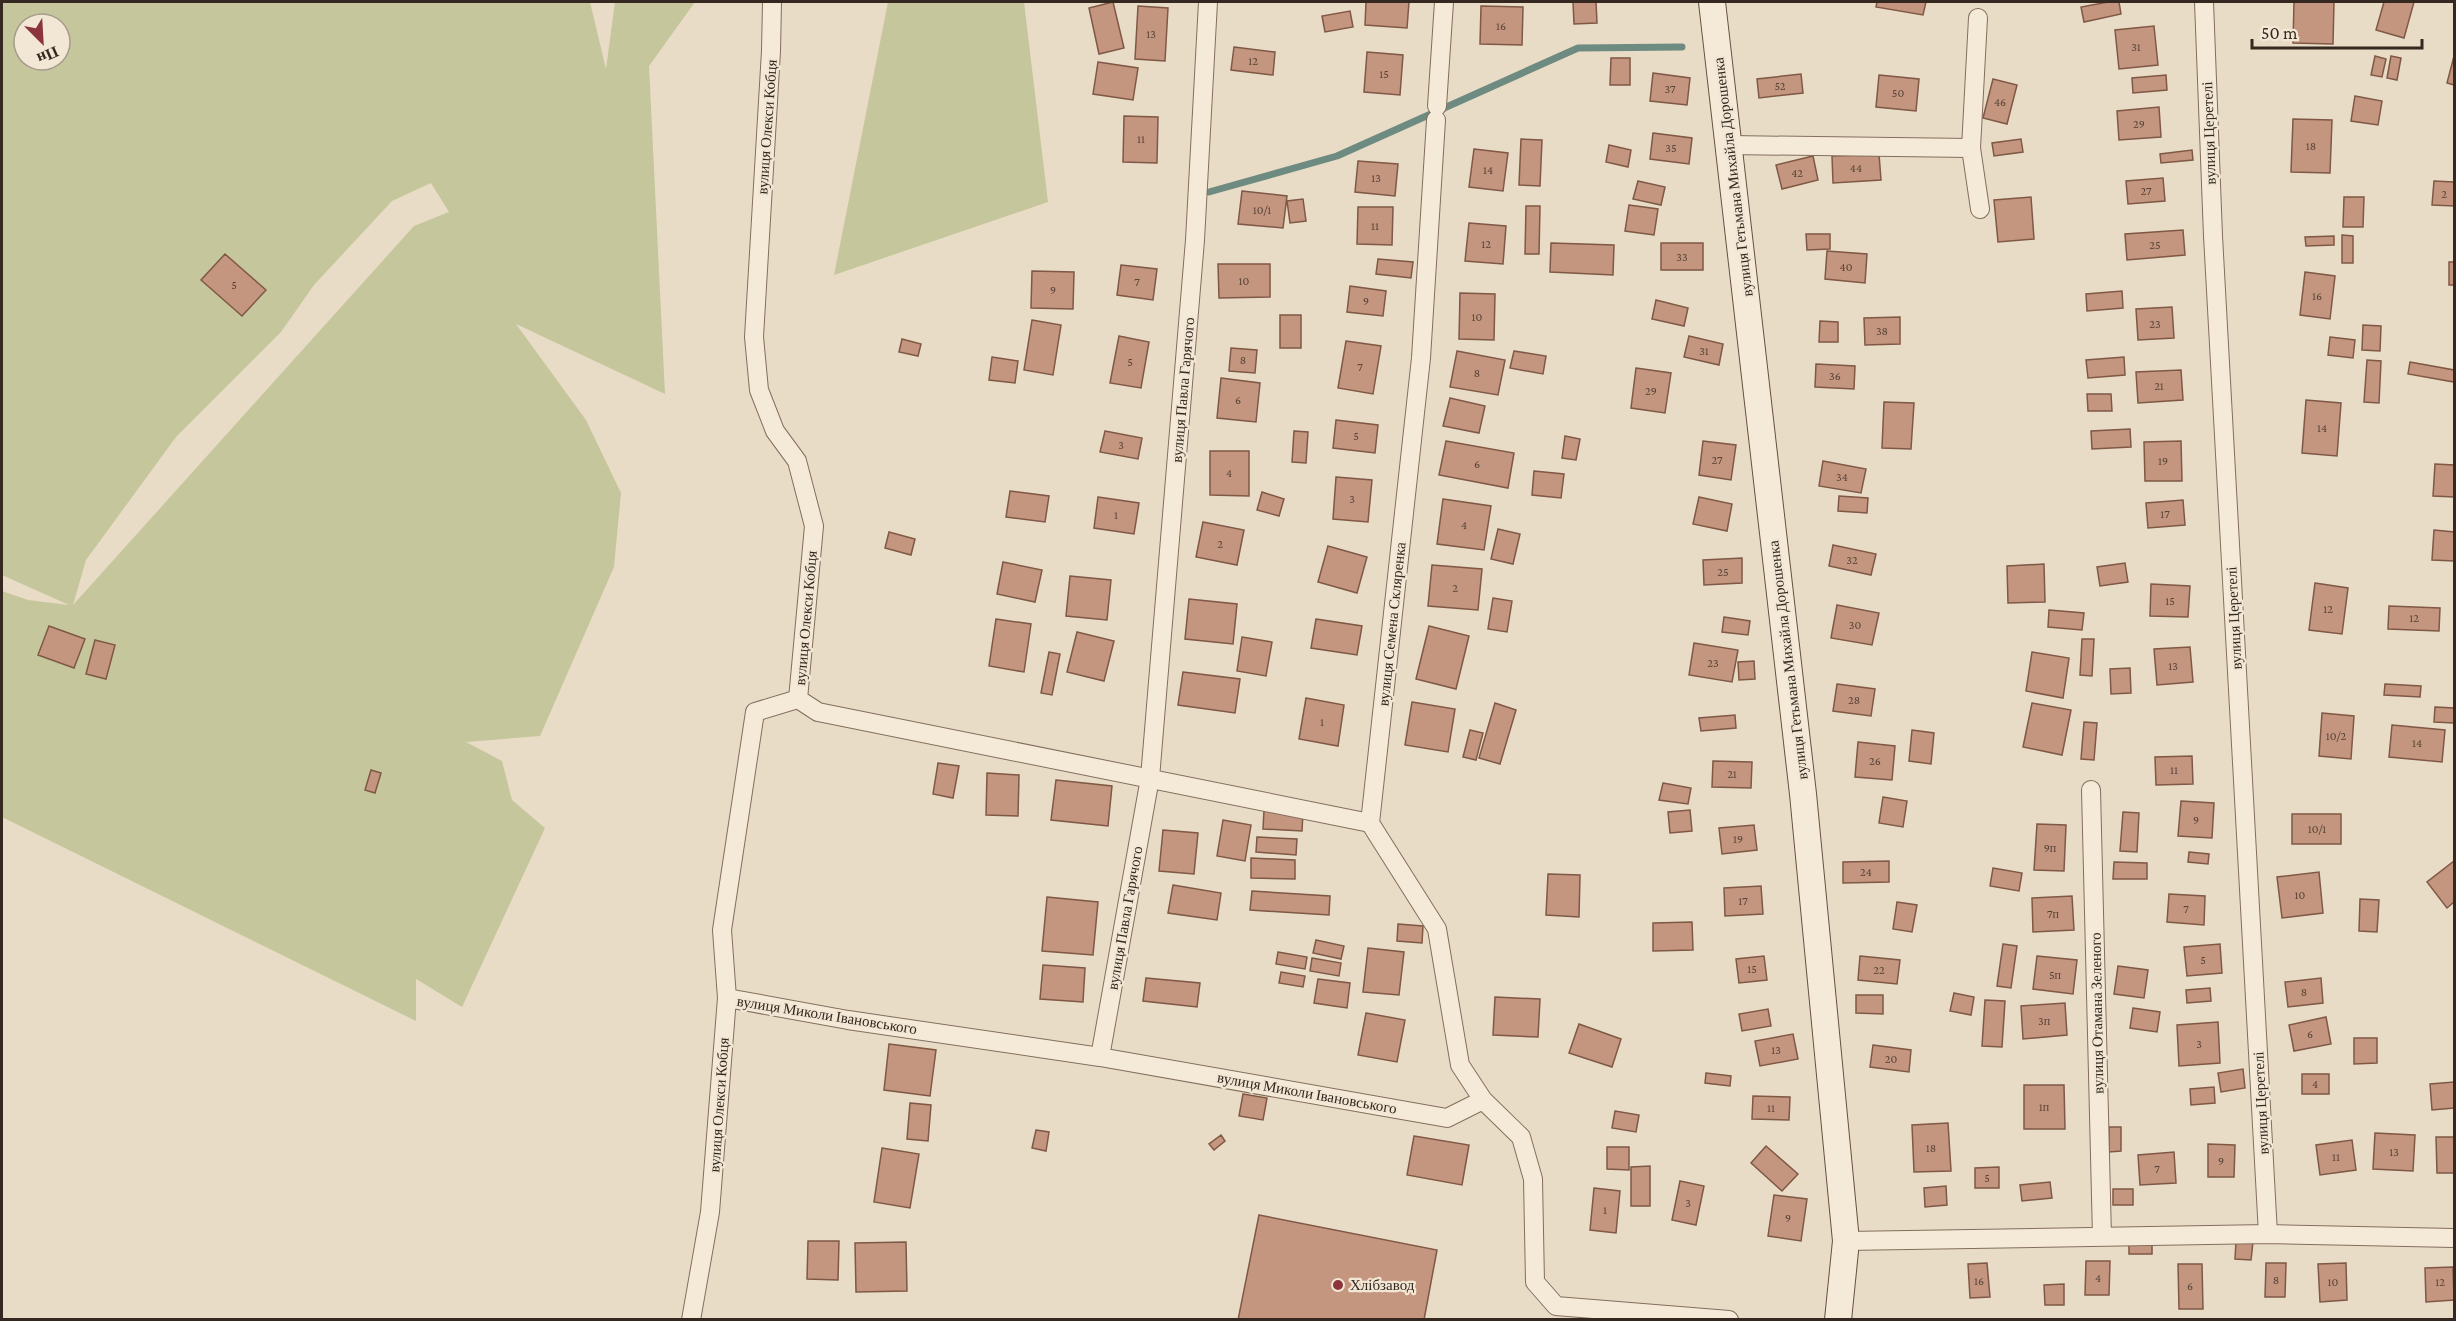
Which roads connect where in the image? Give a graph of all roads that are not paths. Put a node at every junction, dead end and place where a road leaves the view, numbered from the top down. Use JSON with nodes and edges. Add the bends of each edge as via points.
{"nodes":[{"id":1,"x":772,"y":2,"type":"edge"},
{"id":2,"x":1208,"y":2,"type":"edge"},
{"id":3,"x":1444,"y":2,"type":"edge"},
{"id":4,"x":1712,"y":2,"type":"edge"},
{"id":5,"x":2204,"y":2,"type":"edge"},
{"id":6,"x":1978,"y":18,"type":"dead end"},
{"id":7,"x":1729,"y":145,"type":"junction"},
{"id":8,"x":1971,"y":148,"type":"junction"},
{"id":9,"x":1980,"y":208,"type":"dead end"},
{"id":10,"x":798,"y":699,"type":"junction"},
{"id":11,"x":1150,"y":778,"type":"junction"},
{"id":12,"x":2091,"y":790,"type":"dead end"},
{"id":13,"x":1370,"y":823,"type":"junction"},
{"id":14,"x":727,"y":999,"type":"junction"},
{"id":15,"x":1100,"y":1057,"type":"junction"},
{"id":16,"x":1483,"y":1100,"type":"junction"},
{"id":17,"x":2268,"y":1234,"type":"junction"},
{"id":18,"x":2102,"y":1237,"type":"junction"},
{"id":19,"x":2454,"y":1238,"type":"edge"},
{"id":20,"x":1846,"y":1241,"type":"junction"},
{"id":21,"x":691,"y":1320,"type":"edge"},
{"id":22,"x":1730,"y":1320,"type":"edge"},
{"id":23,"x":1838,"y":1320,"type":"edge"}],
"edges":[{"from":1,"to":10,"type":"street","name":"вулиця Олекси Кобця","via":[[754,337],[759,390],[776,431],[796,460],[814,526]]},
{"from":2,"to":11,"type":"street","name":"вулиця Павла Гарячого","via":[[1195,240]]},
{"from":3,"to":13,"type":"street","name":"вулиця Семена Скляренка","via":[[1421,358]]},
{"from":4,"to":7,"type":"street","name":"вулиця Гетьмана Михайла Дорошенка"},
{"from":5,"to":17,"type":"street","name":"вулиця Церетелі","via":[[2214,260]]},
{"from":6,"to":8,"type":"street"},
{"from":7,"to":8,"type":"street"},
{"from":7,"to":20,"type":"street","name":"вулиця Гетьмана Михайла Дорошенка","via":[[1803,794]]},
{"from":8,"to":9,"type":"street"},
{"from":10,"to":11,"type":"street","via":[[818,712]]},
{"from":10,"to":14,"type":"street","name":"вулиця Олекси Кобця","via":[[755,712],[722,930]]},
{"from":11,"to":13,"type":"street"},
{"from":11,"to":15,"type":"street","name":"вулиця Павла Гарячого"},
{"from":12,"to":18,"type":"street","name":"вулиця Отамана Зеленого"},
{"from":13,"to":16,"type":"street","via":[[1437,929],[1460,1065]]},
{"from":14,"to":15,"type":"street","name":"вулиця Миколи Івановського"},
{"from":14,"to":21,"type":"street","name":"вулиця Олекси Кобця","via":[[710,1212]]},
{"from":15,"to":16,"type":"street","name":"вулиця Миколи Івановського","via":[[1447,1118]]},
{"from":16,"to":22,"type":"street","via":[[1521,1137],[1533,1179],[1535,1282],[1556,1305]]},
{"from":17,"to":18,"type":"street"},
{"from":17,"to":19,"type":"street"},
{"from":18,"to":20,"type":"street"},
{"from":20,"to":23,"type":"street","name":"вулиця Гетьмана Михайла Дорошенка"}]}
